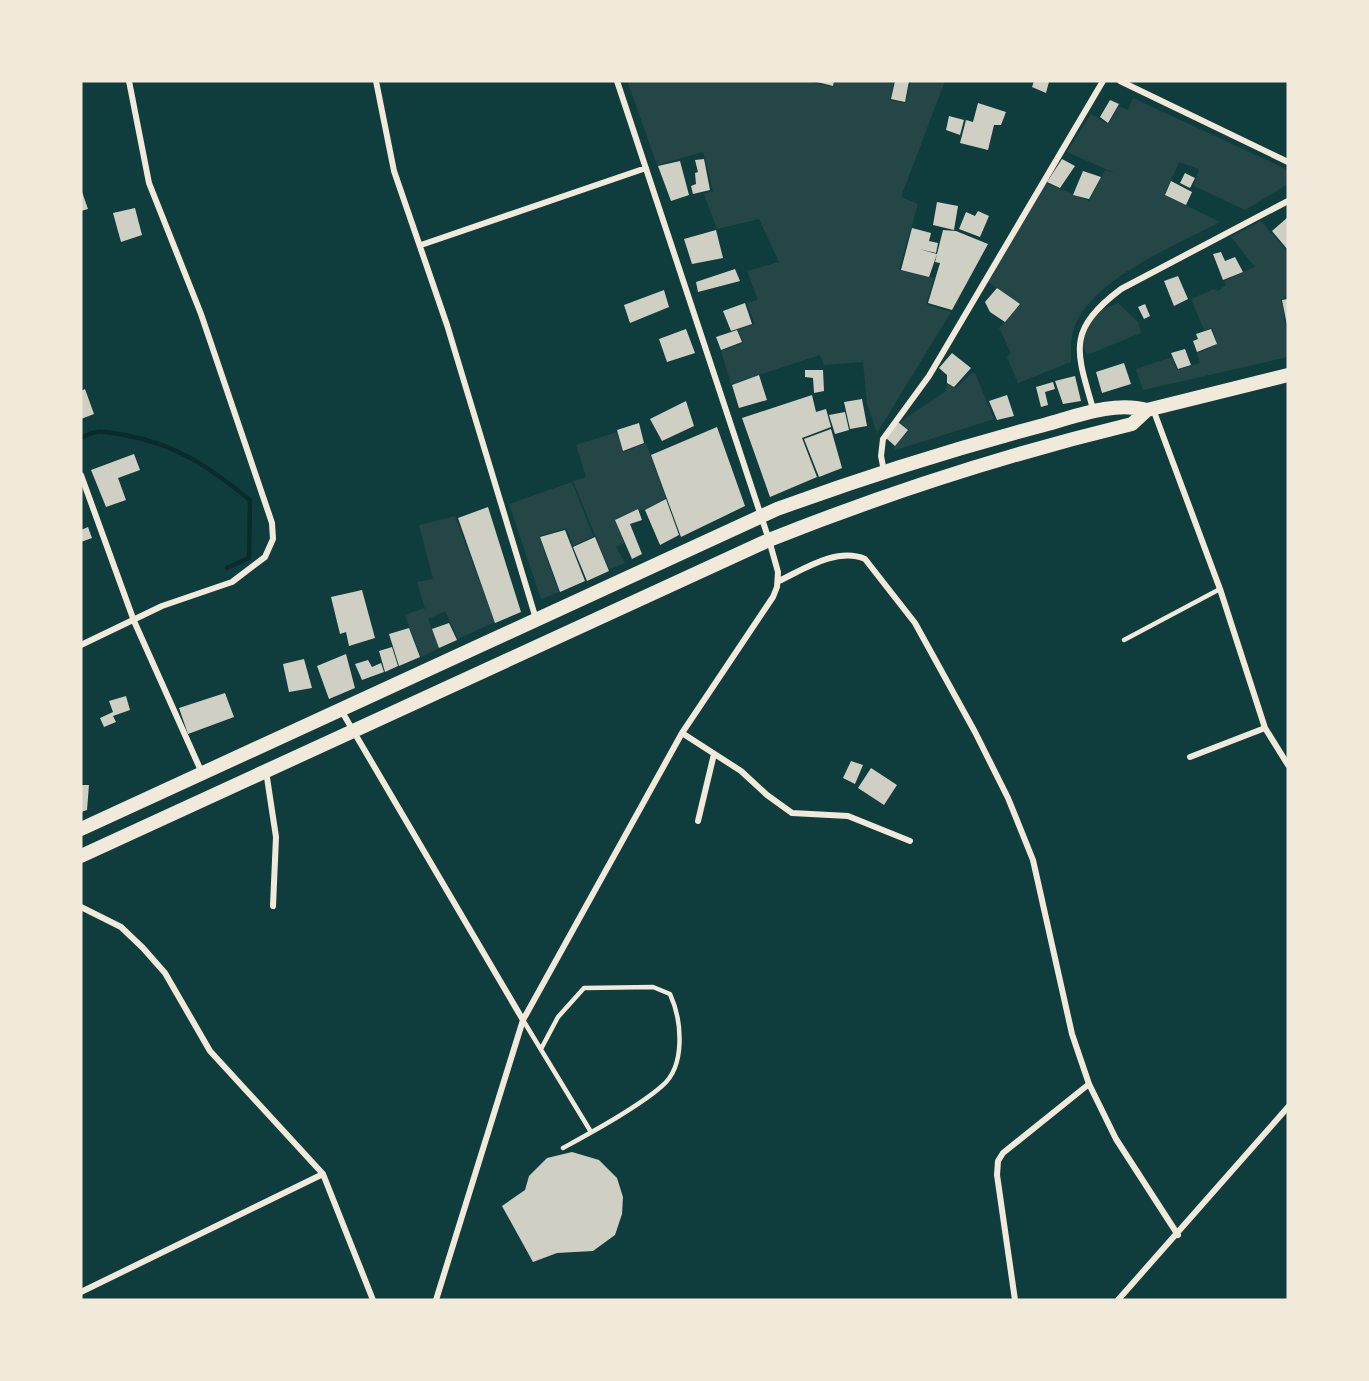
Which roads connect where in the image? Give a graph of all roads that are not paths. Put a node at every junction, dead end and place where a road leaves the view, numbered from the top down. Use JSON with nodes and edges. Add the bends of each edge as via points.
{"nodes":[{"id":1,"x":129,"y":81,"type":"edge"},
{"id":2,"x":376,"y":81,"type":"edge"},
{"id":3,"x":617,"y":81,"type":"edge"},
{"id":4,"x":1103,"y":81,"type":"edge"},
{"id":5,"x":1120,"y":81,"type":"edge"},
{"id":6,"x":1288,"y":162,"type":"edge"},
{"id":7,"x":646,"y":168,"type":"junction"},
{"id":8,"x":1288,"y":201,"type":"edge"},
{"id":9,"x":421,"y":245,"type":"junction"},
{"id":10,"x":1288,"y":375,"type":"edge"},
{"id":11,"x":1150,"y":409,"type":"junction"},
{"id":12,"x":1094,"y":412,"type":"junction"},
{"id":13,"x":884,"y":471,"type":"junction"},
{"id":14,"x":81,"y":475,"type":"edge"},
{"id":15,"x":760,"y":516,"type":"junction"},
{"id":16,"x":769,"y":540,"type":"junction"},
{"id":17,"x":778,"y":581,"type":"junction"},
{"id":18,"x":1220,"y":589,"type":"junction"},
{"id":19,"x":536,"y":619,"type":"junction"},
{"id":20,"x":134,"y":621,"type":"junction"},
{"id":21,"x":1124,"y":640,"type":"dead end"},
{"id":22,"x":81,"y":645,"type":"edge"},
{"id":23,"x":340,"y":709,"type":"junction"},
{"id":24,"x":1265,"y":728,"type":"junction"},
{"id":25,"x":352,"y":733,"type":"junction"},
{"id":26,"x":682,"y":733,"type":"junction"},
{"id":27,"x":714,"y":754,"type":"junction"},
{"id":28,"x":1190,"y":757,"type":"dead end"},
{"id":29,"x":1288,"y":765,"type":"edge"},
{"id":30,"x":266,"y":770,"type":"junction"},
{"id":31,"x":202,"y":773,"type":"junction"},
{"id":32,"x":698,"y":821,"type":"dead end"},
{"id":33,"x":81,"y":829,"type":"edge"},
{"id":34,"x":910,"y":841,"type":"dead end"},
{"id":35,"x":81,"y":856,"type":"edge"},
{"id":36,"x":273,"y":906,"type":"dead end"},
{"id":37,"x":81,"y":907,"type":"edge"},
{"id":38,"x":523,"y":1020,"type":"junction"},
{"id":39,"x":541,"y":1049,"type":"junction"},
{"id":40,"x":1089,"y":1084,"type":"junction"},
{"id":41,"x":1288,"y":1107,"type":"edge"},
{"id":42,"x":591,"y":1132,"type":"junction"},
{"id":43,"x":563,"y":1148,"type":"dead end"},
{"id":44,"x":323,"y":1174,"type":"junction"},
{"id":45,"x":1178,"y":1235,"type":"junction"},
{"id":46,"x":81,"y":1292,"type":"edge"},
{"id":47,"x":373,"y":1300,"type":"edge"},
{"id":48,"x":436,"y":1300,"type":"edge"},
{"id":49,"x":1015,"y":1300,"type":"edge"},
{"id":50,"x":1118,"y":1300,"type":"edge"}],
"edges":[{"from":1,"to":20,"type":"street","via":[[149,183],[201,314],[272,523],[273,538],[265,558],[232,582],[162,606]]},
{"from":2,"to":9,"type":"street","via":[[394,171]]},
{"from":3,"to":7,"type":"street"},
{"from":4,"to":13,"type":"street","via":[[929,376],[883,439]]},
{"from":5,"to":6,"type":"street"},
{"from":7,"to":9,"type":"street"},
{"from":7,"to":15,"type":"street"},
{"from":8,"to":12,"type":"street","via":[[1121,289],[1096,308],[1080,338],[1081,367]]},
{"from":9,"to":19,"type":"street"},
{"from":10,"to":11,"type":"main road"},
{"from":11,"to":12,"type":"main road","via":[[1129,405]]},
{"from":11,"to":16,"type":"main road","via":[[1132,424],[867,501]]},
{"from":11,"to":18,"type":"street"},
{"from":12,"to":13,"type":"main road"},
{"from":13,"to":15,"type":"main road"},
{"from":14,"to":20,"type":"street"},
{"from":15,"to":16,"type":"street"},
{"from":15,"to":19,"type":"main road"},
{"from":16,"to":17,"type":"street"},
{"from":16,"to":25,"type":"main road"},
{"from":17,"to":26,"type":"street","via":[[773,597]]},
{"from":17,"to":40,"type":"street","via":[[841,555],[856,555],[865,559],[915,623],[1004,789],[1033,860],[1072,1034]]},
{"from":18,"to":21,"type":"lane"},
{"from":18,"to":24,"type":"street"},
{"from":19,"to":23,"type":"main road"},
{"from":20,"to":22,"type":"street"},
{"from":20,"to":31,"type":"street"},
{"from":23,"to":25,"type":"street"},
{"from":23,"to":31,"type":"main road"},
{"from":24,"to":28,"type":"street"},
{"from":24,"to":29,"type":"street"},
{"from":25,"to":30,"type":"main road"},
{"from":25,"to":38,"type":"street"},
{"from":26,"to":27,"type":"street"},
{"from":26,"to":38,"type":"street"},
{"from":27,"to":32,"type":"street"},
{"from":27,"to":34,"type":"street","via":[[792,813],[848,816]]},
{"from":30,"to":35,"type":"main road"},
{"from":30,"to":36,"type":"street","via":[[276,837]]},
{"from":31,"to":33,"type":"main road"},
{"from":37,"to":44,"type":"street","via":[[121,927],[143,948],[165,973],[210,1051]]},
{"from":38,"to":39,"type":"lane"},
{"from":38,"to":48,"type":"street"},
{"from":39,"to":42,"type":"lane"},
{"from":39,"to":42,"type":"lane","via":[[558,1017],[584,988],[653,987],[670,994],[680,1046],[670,1075],[663,1086]]},
{"from":40,"to":45,"type":"street","via":[[1116,1139]]},
{"from":40,"to":49,"type":"street","via":[[998,1161]]},
{"from":41,"to":45,"type":"street"},
{"from":42,"to":43,"type":"lane"},
{"from":44,"to":46,"type":"street"},
{"from":44,"to":47,"type":"street"},
{"from":45,"to":50,"type":"street"}]}
